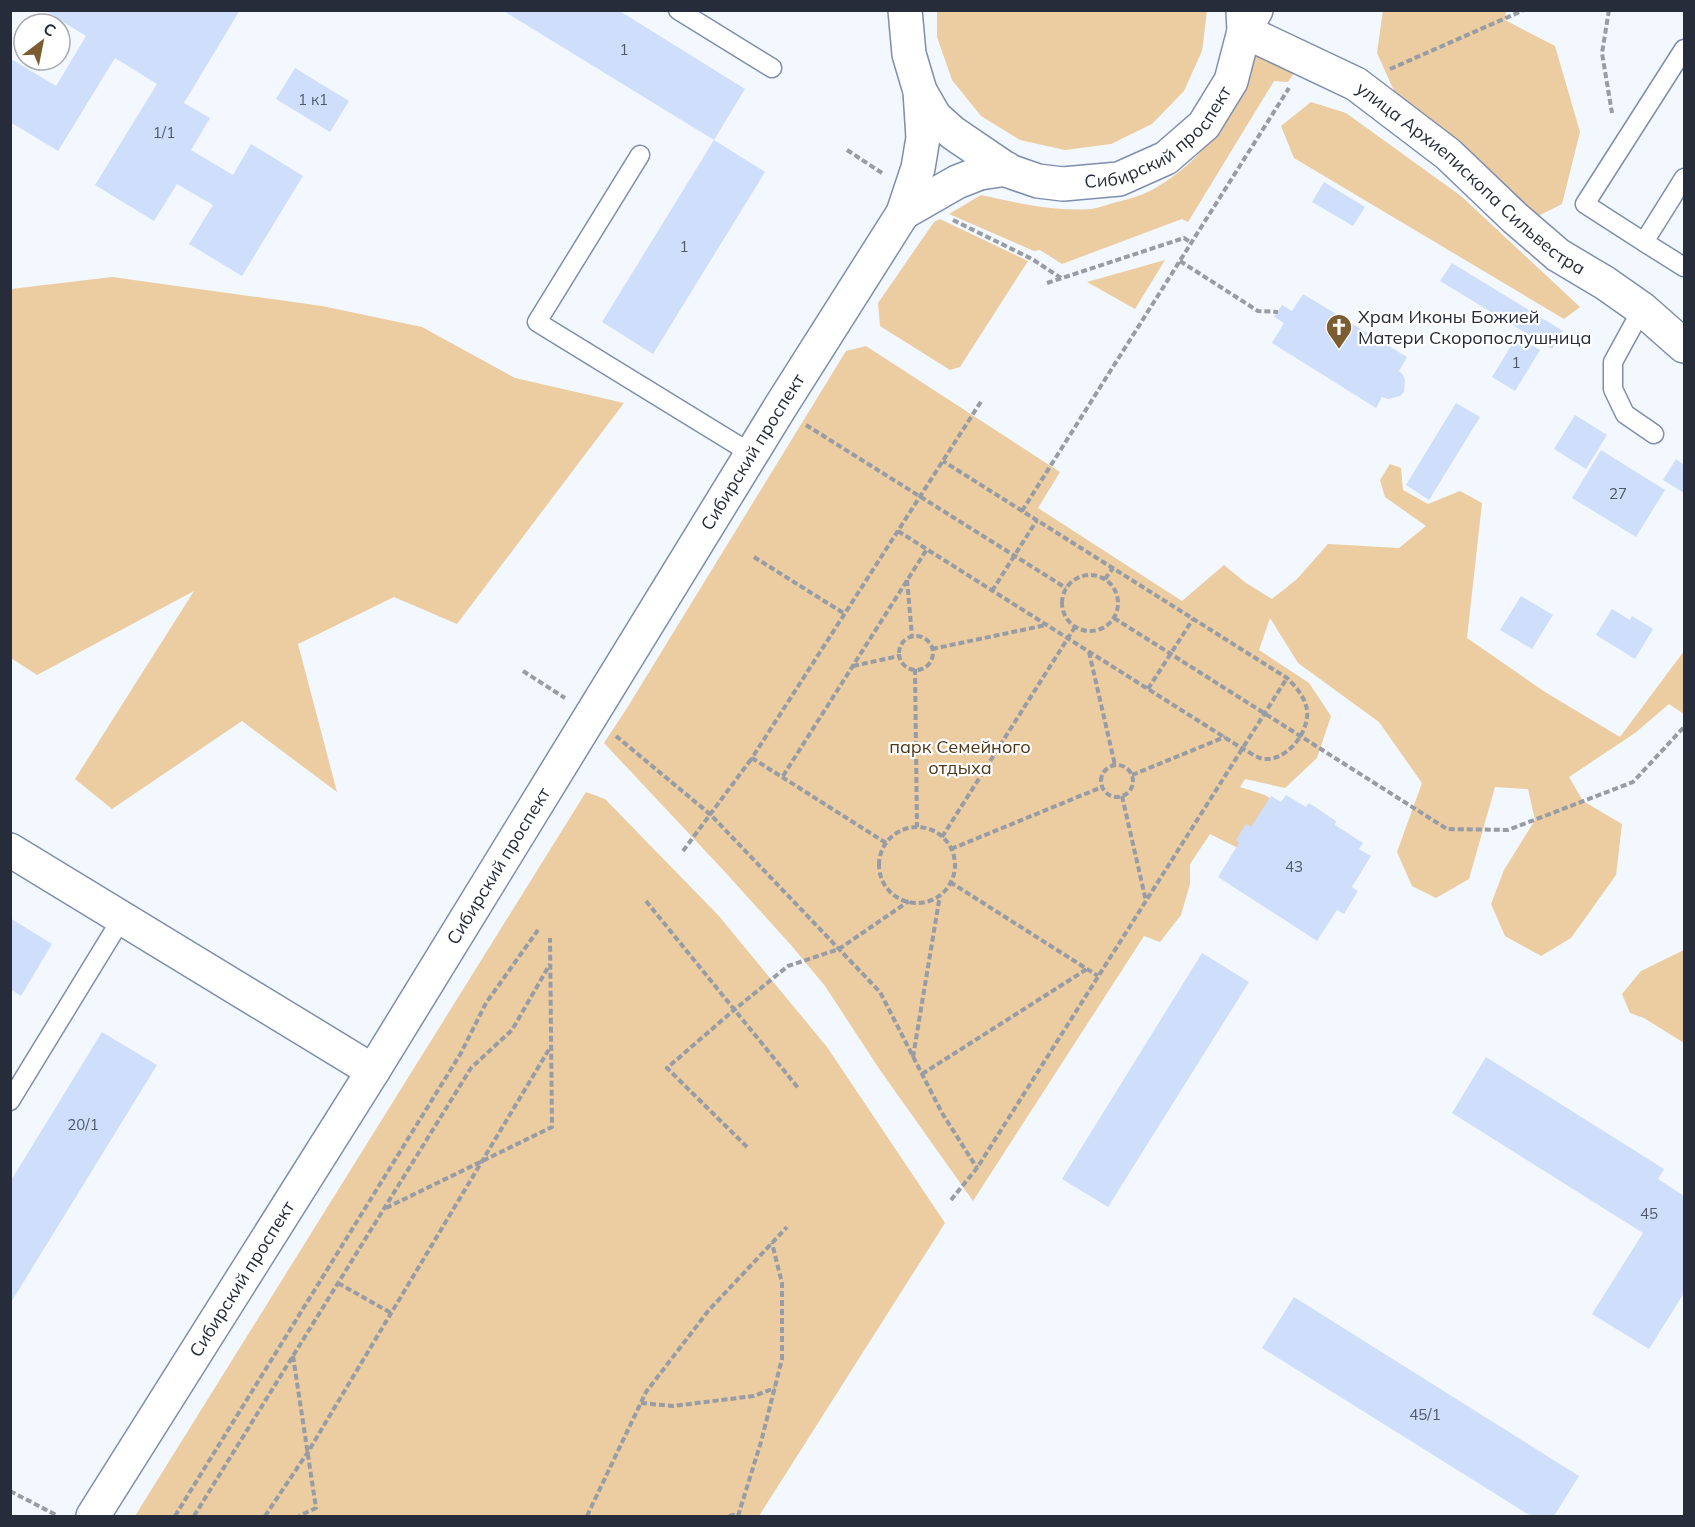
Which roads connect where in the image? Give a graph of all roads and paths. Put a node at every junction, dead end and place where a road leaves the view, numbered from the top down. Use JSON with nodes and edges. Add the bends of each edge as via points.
{"nodes":[{"id":1,"x":678,"y":10,"type":"edge"},
{"id":2,"x":905,"y":10,"type":"edge"},
{"id":3,"x":1524,"y":10,"type":"edge"},
{"id":4,"x":1609,"y":10,"type":"edge"},
{"id":5,"x":1248,"y":17,"type":"edge"},
{"id":6,"x":1684,"y":49,"type":"edge"},
{"id":7,"x":1306,"y":61,"type":"junction"},
{"id":8,"x":772,"y":68,"type":"dead end"},
{"id":9,"x":1356,"y":84,"type":"junction"},
{"id":10,"x":920,"y":92,"type":"junction"},
{"id":11,"x":847,"y":150,"type":"dead end"},
{"id":12,"x":1618,"y":153,"type":"junction"},
{"id":13,"x":640,"y":155,"type":"dead end"},
{"id":14,"x":1007,"y":169,"type":"junction"},
{"id":15,"x":1684,"y":178,"type":"edge"},
{"id":16,"x":913,"y":202,"type":"junction"},
{"id":17,"x":1644,"y":242,"type":"junction"},
{"id":18,"x":1192,"y":243,"type":"junction"},
{"id":19,"x":1180,"y":261,"type":"junction"},
{"id":20,"x":1684,"y":267,"type":"edge"},
{"id":21,"x":1061,"y":278,"type":"junction"},
{"id":22,"x":1047,"y":283,"type":"dead end"},
{"id":23,"x":1642,"y":309,"type":"junction"},
{"id":24,"x":1278,"y":312,"type":"dead end"},
{"id":25,"x":1684,"y":346,"type":"edge"},
{"id":26,"x":982,"y":400,"type":"dead end"},
{"id":27,"x":779,"y":409,"type":"junction"},
{"id":28,"x":1654,"y":434,"type":"dead end"},
{"id":29,"x":752,"y":454,"type":"junction"},
{"id":30,"x":943,"y":461,"type":"junction"},
{"id":31,"x":921,"y":495,"type":"junction"},
{"id":32,"x":1022,"y":511,"type":"junction"},
{"id":33,"x":1037,"y":520,"type":"junction"},
{"id":34,"x":898,"y":531,"type":"junction"},
{"id":35,"x":927,"y":549,"type":"junction"},
{"id":36,"x":1014,"y":555,"type":"junction"},
{"id":37,"x":754,"y":557,"type":"dead end"},
{"id":38,"x":1113,"y":568,"type":"junction"},
{"id":39,"x":1106,"y":579,"type":"junction"},
{"id":40,"x":907,"y":580,"type":"junction"},
{"id":41,"x":1066,"y":588,"type":"junction"},
{"id":42,"x":992,"y":591,"type":"junction"},
{"id":43,"x":844,"y":614,"type":"junction"},
{"id":44,"x":1114,"y":618,"type":"junction"},
{"id":45,"x":1193,"y":619,"type":"junction"},
{"id":46,"x":1047,"y":625,"type":"junction"},
{"id":47,"x":1075,"y":627,"type":"junction"},
{"id":48,"x":912,"y":636,"type":"junction"},
{"id":49,"x":1068,"y":638,"type":"junction"},
{"id":50,"x":932,"y":649,"type":"junction"},
{"id":51,"x":1089,"y":651,"type":"junction"},
{"id":52,"x":1171,"y":654,"type":"junction"},
{"id":53,"x":899,"y":656,"type":"junction"},
{"id":54,"x":852,"y":666,"type":"junction"},
{"id":55,"x":915,"y":669,"type":"junction"},
{"id":56,"x":524,"y":671,"type":"dead end"},
{"id":57,"x":1287,"y":678,"type":"junction"},
{"id":58,"x":1148,"y":689,"type":"junction"},
{"id":59,"x":1265,"y":713,"type":"junction"},
{"id":60,"x":591,"y":716,"type":"junction"},
{"id":61,"x":1684,"y":727,"type":"edge"},
{"id":62,"x":1300,"y":735,"type":"junction"},
{"id":63,"x":1225,"y":737,"type":"junction"},
{"id":64,"x":1243,"y":749,"type":"junction"},
{"id":65,"x":752,"y":758,"type":"junction"},
{"id":66,"x":1115,"y":765,"type":"junction"},
{"id":67,"x":1132,"y":775,"type":"junction"},
{"id":68,"x":783,"y":777,"type":"junction"},
{"id":69,"x":1102,"y":787,"type":"junction"},
{"id":70,"x":1122,"y":796,"type":"junction"},
{"id":71,"x":711,"y":814,"type":"junction"},
{"id":72,"x":917,"y":827,"type":"junction"},
{"id":73,"x":942,"y":837,"type":"junction"},
{"id":74,"x":886,"y":843,"type":"junction"},
{"id":75,"x":951,"y":849,"type":"junction"},
{"id":76,"x":10,"y":850,"type":"edge"},
{"id":77,"x":683,"y":851,"type":"dead end"},
{"id":78,"x":950,"y":882,"type":"junction"},
{"id":79,"x":940,"y":894,"type":"junction"},
{"id":80,"x":646,"y":901,"type":"dead end"},
{"id":81,"x":909,"y":901,"type":"junction"},
{"id":82,"x":1146,"y":901,"type":"junction"},
{"id":83,"x":122,"y":918,"type":"junction"},
{"id":84,"x":538,"y":930,"type":"dead end"},
{"id":85,"x":550,"y":938,"type":"dead end"},
{"id":86,"x":839,"y":949,"type":"junction"},
{"id":87,"x":550,"y":964,"type":"junction"},
{"id":88,"x":1087,"y":969,"type":"junction"},
{"id":89,"x":1098,"y":976,"type":"junction"},
{"id":90,"x":734,"y":1010,"type":"junction"},
{"id":91,"x":551,"y":1046,"type":"junction"},
{"id":92,"x":913,"y":1058,"type":"junction"},
{"id":93,"x":374,"y":1071,"type":"junction"},
{"id":94,"x":922,"y":1074,"type":"junction"},
{"id":95,"x":799,"y":1089,"type":"dead end"},
{"id":96,"x":10,"y":1101,"type":"edge"},
{"id":97,"x":747,"y":1147,"type":"dead end"},
{"id":98,"x":482,"y":1161,"type":"junction"},
{"id":99,"x":977,"y":1168,"type":"junction"},
{"id":100,"x":951,"y":1200,"type":"dead end"},
{"id":101,"x":384,"y":1209,"type":"junction"},
{"id":102,"x":787,"y":1227,"type":"dead end"},
{"id":103,"x":772,"y":1242,"type":"junction"},
{"id":104,"x":338,"y":1283,"type":"junction"},
{"id":105,"x":391,"y":1313,"type":"junction"},
{"id":106,"x":293,"y":1356,"type":"junction"},
{"id":107,"x":775,"y":1388,"type":"junction"},
{"id":108,"x":641,"y":1403,"type":"junction"},
{"id":109,"x":308,"y":1452,"type":"junction"},
{"id":110,"x":10,"y":1491,"type":"edge"},
{"id":111,"x":738,"y":1515,"type":"edge"},
{"id":112,"x":58,"y":1516,"type":"edge"},
{"id":113,"x":93,"y":1516,"type":"edge"},
{"id":114,"x":175,"y":1516,"type":"edge"},
{"id":115,"x":195,"y":1516,"type":"edge"},
{"id":116,"x":265,"y":1516,"type":"edge"},
{"id":117,"x":299,"y":1516,"type":"edge"},
{"id":118,"x":587,"y":1516,"type":"edge"},
{"id":119,"x":729,"y":1516,"type":"edge"}],
"edges":[{"from":1,"to":8,"type":"lane"},
{"from":2,"to":10,"type":"street","name":"Сибирский проспект","via":[[909,54]]},
{"from":3,"to":9,"type":"path"},
{"from":4,"to":12,"type":"path","via":[[1602,53]]},
{"from":5,"to":7,"type":"street","name":"улица Архиепископа Сильвестра"},
{"from":5,"to":14,"type":"street","name":"Сибирский проспект","via":[[1231,81],[1204,125],[1166,158],[1119,178],[1063,184],[1038,181]]},
{"from":6,"to":12,"type":"lane"},
{"from":7,"to":9,"type":"street","name":"улица Архиепископа Сильвестра"},
{"from":7,"to":18,"type":"path"},
{"from":9,"to":23,"type":"street","name":"улица Архиепископа Сильвестра","via":[[1448,154],[1558,255]]},
{"from":10,"to":14,"type":"street","name":"Сибирский проспект","via":[[935,117],[953,133]]},
{"from":10,"to":16,"type":"street","name":"Сибирский проспект","via":[[923,138]]},
{"from":11,"to":16,"type":"path"},
{"from":12,"to":17,"type":"lane","via":[[1585,204]]},
{"from":13,"to":29,"type":"lane","via":[[537,322]]},
{"from":14,"to":16,"type":"street","name":"Сибирский проспект","via":[[980,173]]},
{"from":15,"to":17,"type":"lane"},
{"from":16,"to":21,"type":"path","via":[[1032,259]]},
{"from":16,"to":27,"type":"street","name":"Сибирский проспект"},
{"from":17,"to":20,"type":"lane"},
{"from":18,"to":19,"type":"path"},
{"from":18,"to":21,"type":"path","via":[[1185,238]]},
{"from":19,"to":24,"type":"path","via":[[1258,311]]},
{"from":19,"to":32,"type":"path"},
{"from":21,"to":22,"type":"path"},
{"from":23,"to":25,"type":"street","name":"улица Архиепископа Сильвестра"},
{"from":23,"to":28,"type":"lane","via":[[1613,362],[1612,389],[1625,414]]},
{"from":26,"to":30,"type":"path"},
{"from":27,"to":29,"type":"street","name":"Сибирский проспект"},
{"from":27,"to":31,"type":"path"},
{"from":29,"to":60,"type":"street","name":"Сибирский проспект"},
{"from":30,"to":31,"type":"path"},
{"from":30,"to":32,"type":"path"},
{"from":31,"to":34,"type":"path"},
{"from":31,"to":36,"type":"path"},
{"from":32,"to":33,"type":"path"},
{"from":33,"to":36,"type":"path"},
{"from":33,"to":38,"type":"path"},
{"from":34,"to":35,"type":"path"},
{"from":34,"to":43,"type":"path"},
{"from":35,"to":40,"type":"path"},
{"from":35,"to":42,"type":"path"},
{"from":36,"to":41,"type":"path"},
{"from":36,"to":42,"type":"path"},
{"from":37,"to":43,"type":"path"},
{"from":38,"to":39,"type":"path"},
{"from":38,"to":45,"type":"path"},
{"from":39,"to":41,"type":"path","via":[[1084,576]]},
{"from":39,"to":44,"type":"path","via":[[1118,597]]},
{"from":40,"to":48,"type":"path"},
{"from":40,"to":54,"type":"path"},
{"from":41,"to":47,"type":"path","via":[[1063,609]]},
{"from":42,"to":46,"type":"path"},
{"from":43,"to":65,"type":"path"},
{"from":44,"to":47,"type":"path","via":[[1097,631]]},
{"from":44,"to":52,"type":"path"},
{"from":45,"to":52,"type":"path"},
{"from":45,"to":57,"type":"path"},
{"from":46,"to":49,"type":"path"},
{"from":46,"to":50,"type":"path"},
{"from":47,"to":49,"type":"path"},
{"from":48,"to":50,"type":"path","via":[[928,641]]},
{"from":48,"to":53,"type":"path","via":[[904,640]]},
{"from":49,"to":51,"type":"path"},
{"from":49,"to":73,"type":"path"},
{"from":50,"to":55,"type":"path","via":[[927,666]]},
{"from":51,"to":58,"type":"path"},
{"from":51,"to":66,"type":"path"},
{"from":52,"to":58,"type":"path"},
{"from":52,"to":59,"type":"path"},
{"from":53,"to":54,"type":"path"},
{"from":53,"to":55,"type":"path","via":[[903,664]]},
{"from":54,"to":68,"type":"path"},
{"from":55,"to":72,"type":"path"},
{"from":56,"to":60,"type":"path"},
{"from":57,"to":59,"type":"path"},
{"from":57,"to":62,"type":"path","via":[[1300,692],[1307,710]]},
{"from":58,"to":63,"type":"path"},
{"from":59,"to":62,"type":"path"},
{"from":59,"to":64,"type":"path"},
{"from":60,"to":71,"type":"path"},
{"from":60,"to":93,"type":"street","name":"Сибирский проспект"},
{"from":61,"to":62,"type":"path","via":[[1633,782],[1508,830],[1447,829]]},
{"from":62,"to":64,"type":"path","via":[[1284,754],[1274,758],[1261,758]]},
{"from":63,"to":64,"type":"path"},
{"from":63,"to":67,"type":"path"},
{"from":64,"to":82,"type":"path"},
{"from":65,"to":68,"type":"path"},
{"from":65,"to":71,"type":"path"},
{"from":66,"to":67,"type":"path","via":[[1127,768]]},
{"from":66,"to":69,"type":"path","via":[[1104,771]]},
{"from":67,"to":70,"type":"path","via":[[1130,791]]},
{"from":68,"to":74,"type":"path"},
{"from":69,"to":70,"type":"path","via":[[1114,798]]},
{"from":69,"to":75,"type":"path"},
{"from":70,"to":82,"type":"path"},
{"from":71,"to":77,"type":"path"},
{"from":71,"to":86,"type":"path"},
{"from":72,"to":73,"type":"path","via":[[926,827]]},
{"from":72,"to":74,"type":"path","via":[[900,830]]},
{"from":73,"to":75,"type":"path"},
{"from":74,"to":81,"type":"path","via":[[879,859],[884,883],[891,893]]},
{"from":75,"to":78,"type":"path","via":[[955,865]]},
{"from":76,"to":83,"type":"street"},
{"from":78,"to":79,"type":"path"},
{"from":78,"to":88,"type":"path"},
{"from":79,"to":81,"type":"path","via":[[926,902]]},
{"from":79,"to":92,"type":"path"},
{"from":80,"to":90,"type":"path"},
{"from":81,"to":86,"type":"path"},
{"from":82,"to":89,"type":"path"},
{"from":83,"to":93,"type":"street"},
{"from":83,"to":96,"type":"lane"},
{"from":84,"to":114,"type":"path","via":[[486,1003],[461,1053]]},
{"from":85,"to":87,"type":"path"},
{"from":86,"to":90,"type":"path","via":[[788,966]]},
{"from":86,"to":92,"type":"path","via":[[880,992]]},
{"from":87,"to":91,"type":"path"},
{"from":87,"to":101,"type":"path","via":[[512,1029],[471,1068]]},
{"from":88,"to":89,"type":"path"},
{"from":88,"to":94,"type":"path"},
{"from":89,"to":99,"type":"path"},
{"from":90,"to":95,"type":"path"},
{"from":90,"to":97,"type":"path","via":[[668,1068]]},
{"from":91,"to":98,"type":"path"},
{"from":91,"to":98,"type":"path","via":[[552,1127]]},
{"from":92,"to":94,"type":"path"},
{"from":93,"to":113,"type":"street","name":"Сибирский проспект"},
{"from":94,"to":99,"type":"path"},
{"from":98,"to":101,"type":"path"},
{"from":98,"to":105,"type":"path"},
{"from":99,"to":100,"type":"path"},
{"from":101,"to":104,"type":"path"},
{"from":102,"to":103,"type":"path"},
{"from":103,"to":107,"type":"path","via":[[782,1284],[782,1359]]},
{"from":103,"to":108,"type":"path","via":[[709,1310]]},
{"from":104,"to":105,"type":"path"},
{"from":104,"to":106,"type":"path"},
{"from":105,"to":109,"type":"path"},
{"from":106,"to":109,"type":"path"},
{"from":106,"to":115,"type":"path"},
{"from":107,"to":108,"type":"path","via":[[754,1396],[673,1406]]},
{"from":107,"to":111,"type":"path"},
{"from":108,"to":118,"type":"path"},
{"from":109,"to":116,"type":"path"},
{"from":109,"to":117,"type":"path","via":[[316,1508]]},
{"from":110,"to":112,"type":"path"},
{"from":111,"to":119,"type":"path"}]}
